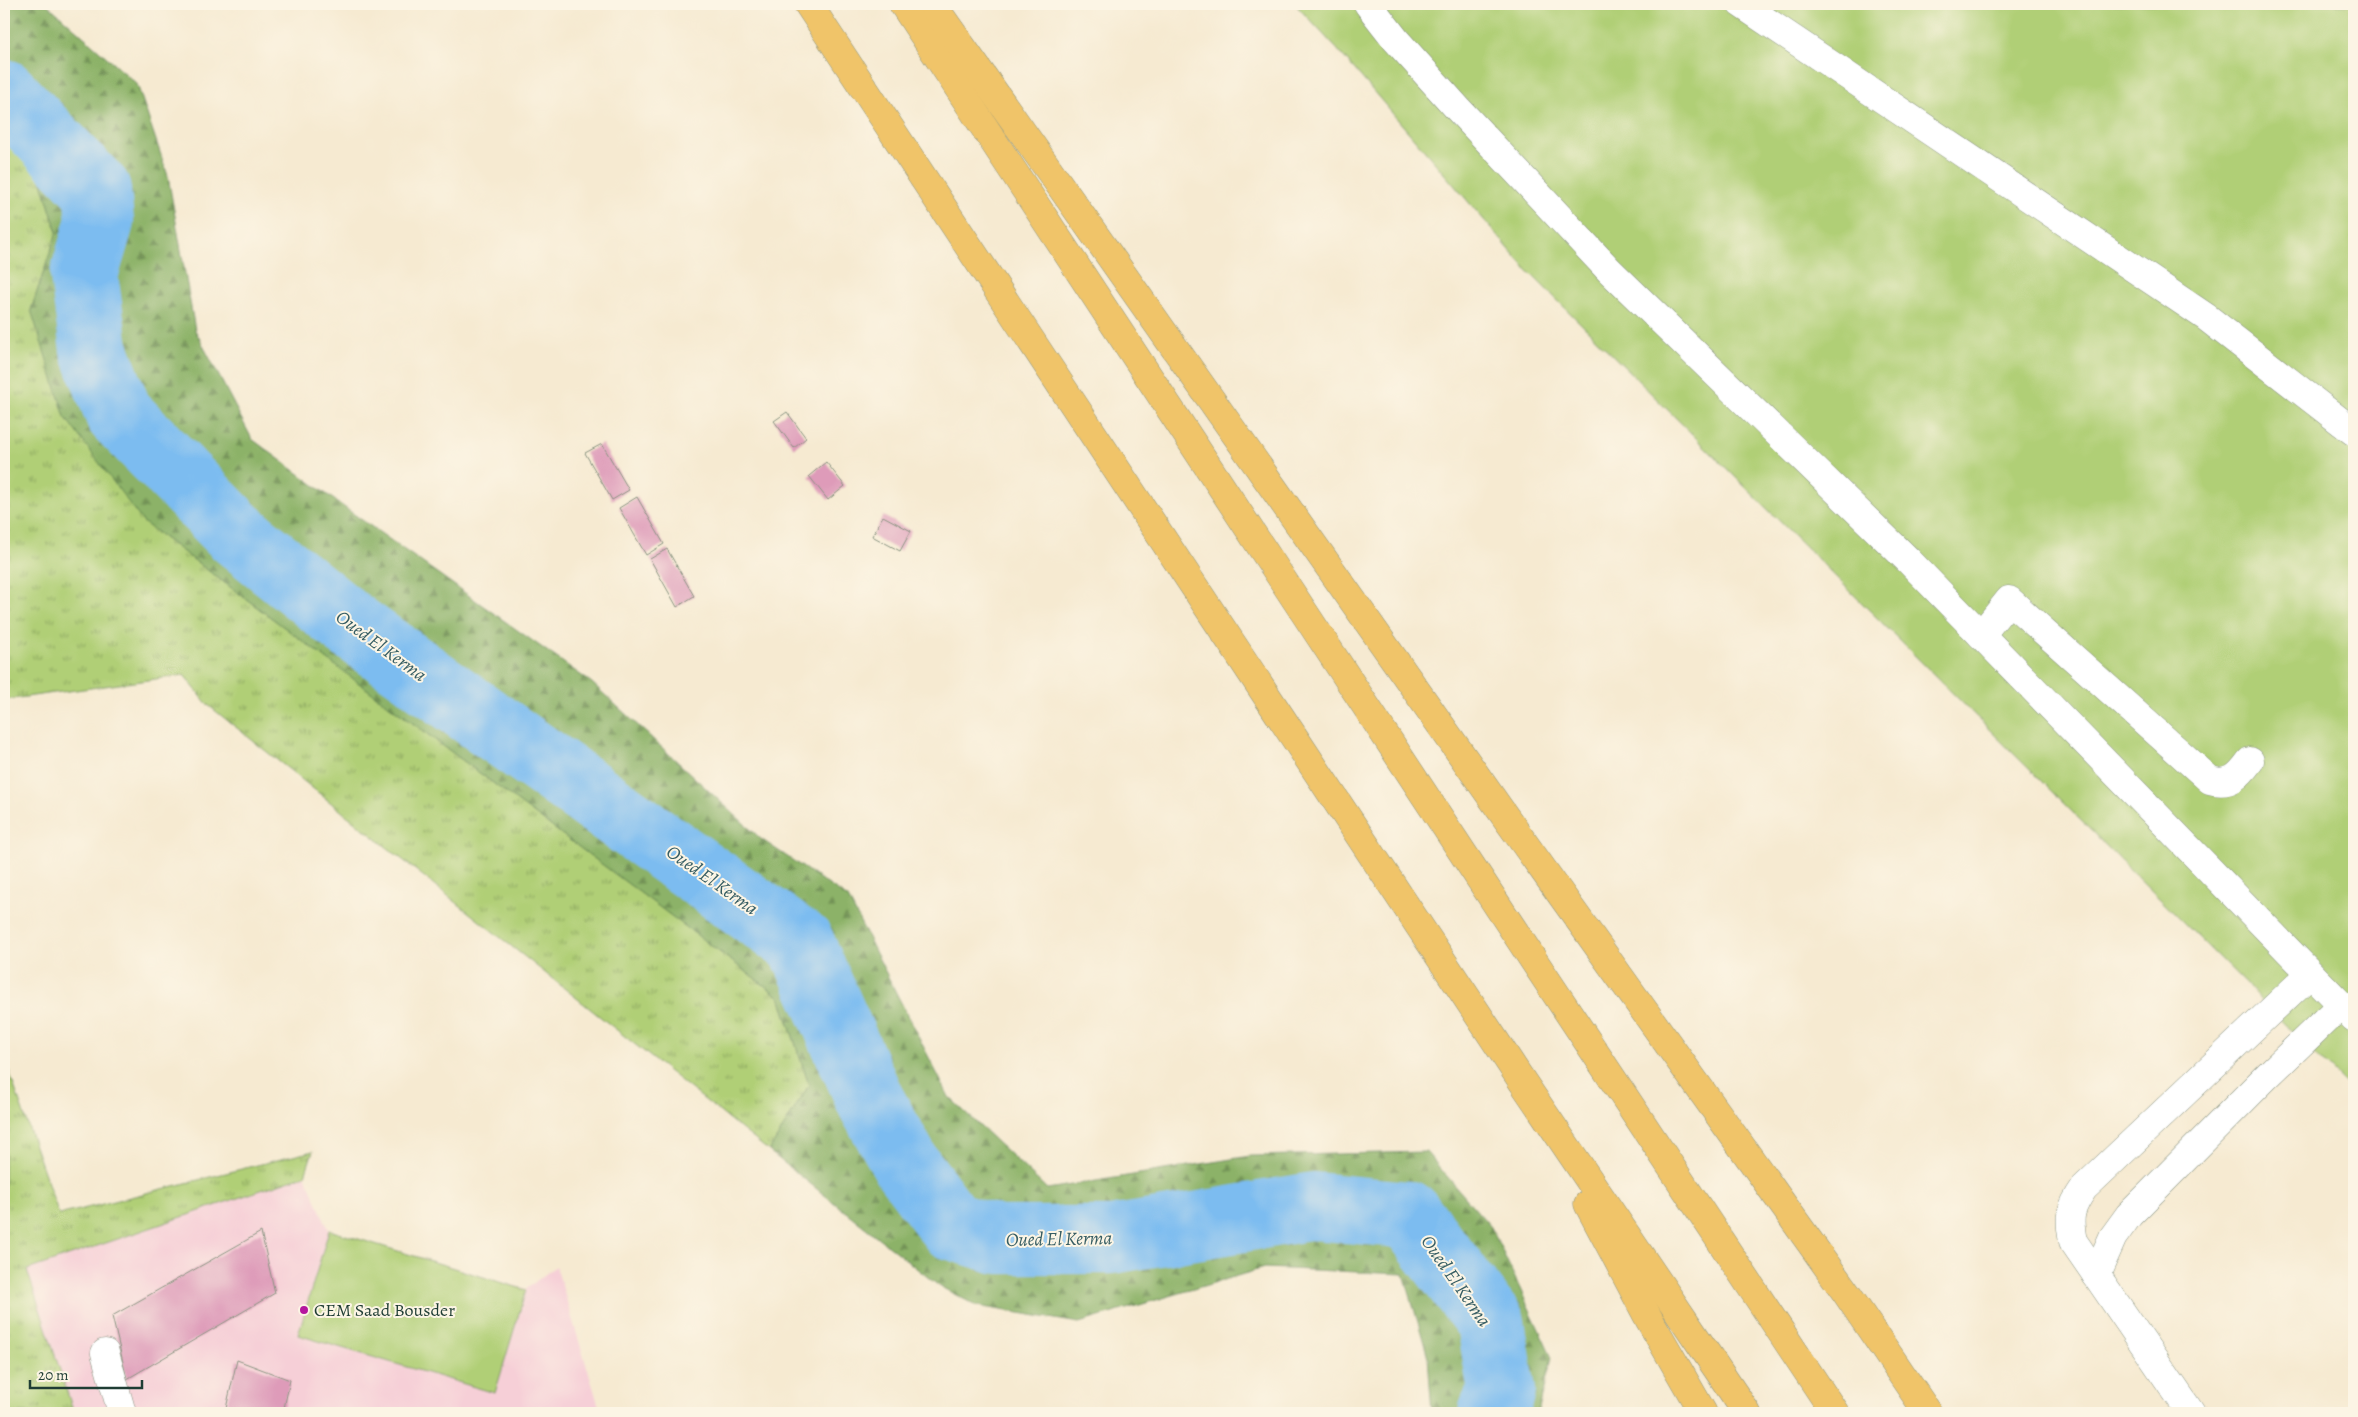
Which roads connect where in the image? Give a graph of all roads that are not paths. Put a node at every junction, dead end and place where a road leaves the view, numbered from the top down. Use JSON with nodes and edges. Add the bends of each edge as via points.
{"nodes":[{"id":1,"x":808,"y":4,"type":"edge"},
{"id":2,"x":903,"y":4,"type":"edge"},
{"id":3,"x":932,"y":4,"type":"edge"},
{"id":4,"x":1368,"y":4,"type":"edge"},
{"id":5,"x":1741,"y":4,"type":"edge"},
{"id":6,"x":2354,"y":432,"type":"edge"},
{"id":7,"x":1981,"y":635,"type":"junction"},
{"id":8,"x":2250,"y":761,"type":"dead end"},
{"id":9,"x":2310,"y":974,"type":"junction"},
{"id":10,"x":2348,"y":1011,"type":"edge"},
{"id":11,"x":1522,"y":1081,"type":"junction"},
{"id":12,"x":2096,"y":1275,"type":"junction"},
{"id":13,"x":106,"y":1353,"type":"dead end"},
{"id":14,"x":122,"y":1413,"type":"edge"},
{"id":15,"x":1704,"y":1413,"type":"edge"},
{"id":16,"x":1747,"y":1413,"type":"edge"},
{"id":17,"x":1835,"y":1413,"type":"edge"},
{"id":18,"x":1928,"y":1413,"type":"edge"},
{"id":19,"x":2191,"y":1413,"type":"edge"}],
"edges":[{"from":1,"to":11,"type":"highway"},
{"from":2,"to":17,"type":"highway"},
{"from":3,"to":18,"type":"highway"},
{"from":4,"to":7,"type":"street","via":[[1453,103],[1609,270],[1894,546]]},
{"from":5,"to":6,"type":"street","via":[[2206,317]]},
{"from":7,"to":8,"type":"street","via":[[2010,600],[2210,780],[2226,782],[2234,779]]},
{"from":7,"to":9,"type":"street"},
{"from":9,"to":10,"type":"street"},
{"from":9,"to":12,"type":"street","via":[[2084,1188],[2073,1203],[2069,1222],[2074,1241]]},
{"from":10,"to":12,"type":"street","via":[[2265,1078],[2129,1215],[2113,1237]]},
{"from":11,"to":15,"type":"highway","via":[[1649,1319]]},
{"from":11,"to":16,"type":"highway"},
{"from":12,"to":19,"type":"street"},
{"from":13,"to":14,"type":"street"}]}
